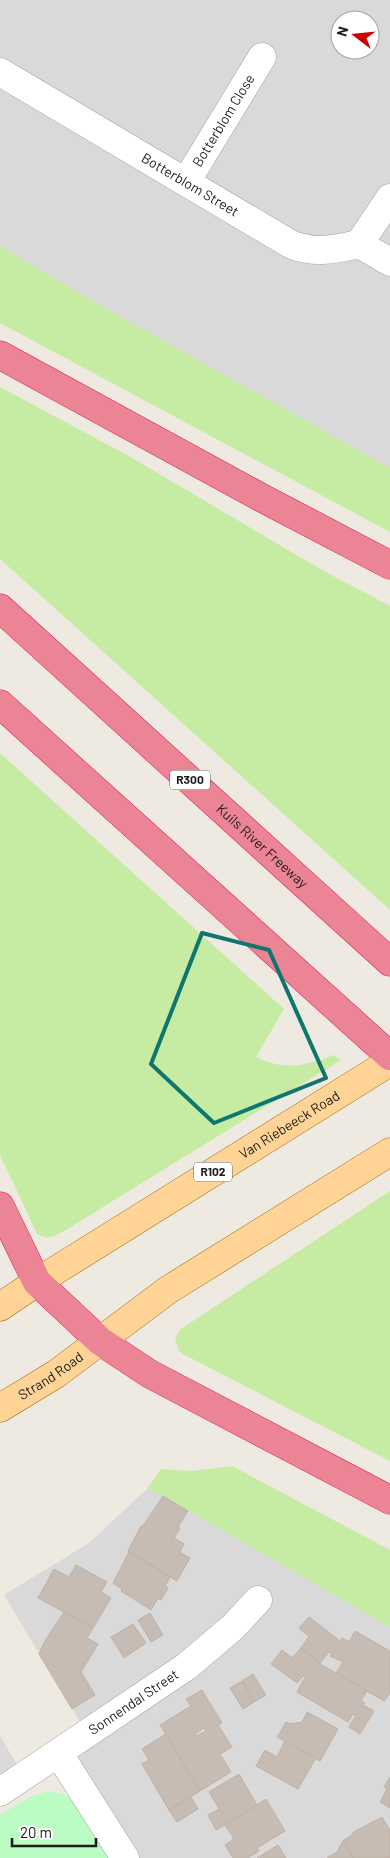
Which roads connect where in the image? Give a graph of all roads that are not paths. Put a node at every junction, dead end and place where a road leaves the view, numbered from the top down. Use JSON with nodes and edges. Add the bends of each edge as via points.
{"nodes":[{"id":1,"x":262,"y":57,"type":"dead end"},
{"id":2,"x":0,"y":72,"type":"edge"},
{"id":3,"x":186,"y":182,"type":"junction"},
{"id":4,"x":390,"y":198,"type":"edge"},
{"id":5,"x":359,"y":244,"type":"junction"},
{"id":6,"x":390,"y":262,"type":"edge"},
{"id":7,"x":0,"y":355,"type":"edge"},
{"id":8,"x":390,"y":565,"type":"edge"},
{"id":9,"x":0,"y":608,"type":"edge"},
{"id":10,"x":0,"y":704,"type":"edge"},
{"id":11,"x":385,"y":957,"type":"edge"},
{"id":12,"x":390,"y":1056,"type":"edge"},
{"id":13,"x":390,"y":1062,"type":"edge"},
{"id":14,"x":390,"y":1152,"type":"edge"},
{"id":15,"x":0,"y":1206,"type":"edge"},
{"id":16,"x":37,"y":1282,"type":"junction"},
{"id":17,"x":0,"y":1307,"type":"edge"},
{"id":18,"x":100,"y":1341,"type":"junction"},
{"id":19,"x":0,"y":1408,"type":"edge"},
{"id":20,"x":390,"y":1500,"type":"edge"},
{"id":21,"x":258,"y":1600,"type":"dead end"},
{"id":22,"x":59,"y":1754,"type":"junction"},
{"id":23,"x":0,"y":1792,"type":"edge"},
{"id":24,"x":125,"y":1858,"type":"edge"}],
"edges":[{"from":1,"to":3,"type":"street","name":"Botterblom Close"},
{"from":2,"to":3,"type":"street","name":"Botterblom Street"},
{"from":3,"to":5,"type":"street","name":"Botterblom Street","via":[[297,247],[315,251]]},
{"from":4,"to":5,"type":"street"},
{"from":5,"to":6,"type":"street"},
{"from":7,"to":8,"type":"highway"},
{"from":9,"to":11,"type":"highway","name":"Kuils River Freeway","number":"R300"},
{"from":10,"to":12,"type":"highway"},
{"from":13,"to":16,"type":"main road","name":"Van Riebeeck Road","number":"R102"},
{"from":14,"to":18,"type":"main road","via":[[168,1290]]},
{"from":15,"to":16,"type":"highway"},
{"from":16,"to":17,"type":"main road","number":"R102"},
{"from":16,"to":18,"type":"highway"},
{"from":18,"to":19,"type":"main road","name":"Strand Road","via":[[56,1374]]},
{"from":18,"to":20,"type":"highway","via":[[150,1374]]},
{"from":21,"to":22,"type":"street","name":"Sonnendal Street","via":[[233,1627],[187,1666]]},
{"from":22,"to":23,"type":"street","name":"Sonnendal Street"},
{"from":22,"to":24,"type":"street"}]}
